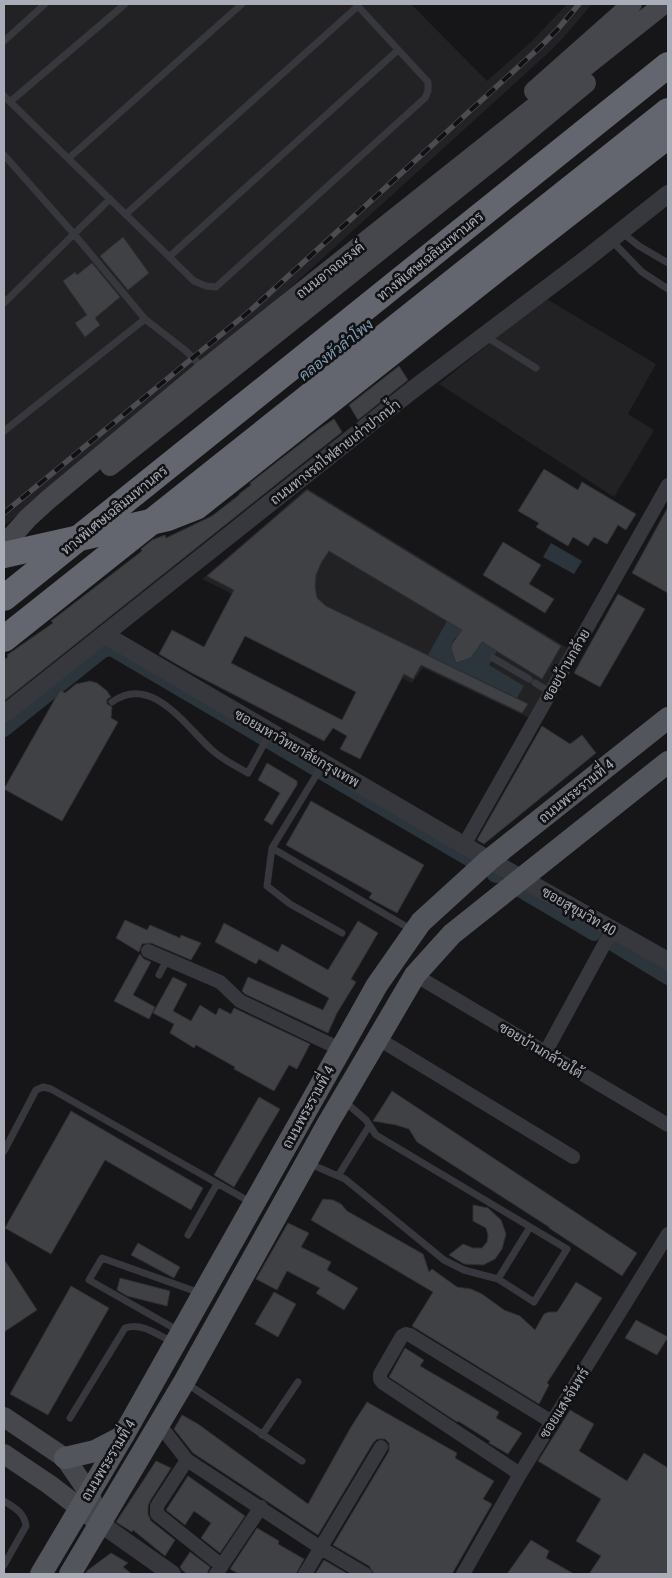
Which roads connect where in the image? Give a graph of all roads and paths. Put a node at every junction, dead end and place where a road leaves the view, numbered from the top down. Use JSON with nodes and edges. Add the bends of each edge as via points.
{"nodes":[{"id":1,"x":45,"y":4,"type":"edge"},
{"id":2,"x":125,"y":4,"type":"edge"},
{"id":3,"x":242,"y":4,"type":"edge"},
{"id":4,"x":632,"y":4,"type":"edge"},
{"id":5,"x":664,"y":4,"type":"edge"},
{"id":6,"x":357,"y":5,"type":"edge"},
{"id":7,"x":668,"y":15,"type":"edge"},
{"id":8,"x":4,"y":41,"type":"edge"},
{"id":9,"x":398,"y":50,"type":"junction"},
{"id":10,"x":668,"y":65,"type":"edge"},
{"id":11,"x":4,"y":96,"type":"edge"},
{"id":12,"x":11,"y":101,"type":"junction"},
{"id":13,"x":668,"y":110,"type":"edge"},
{"id":14,"x":668,"y":136,"type":"edge"},
{"id":15,"x":4,"y":155,"type":"edge"},
{"id":16,"x":69,"y":158,"type":"junction"},
{"id":17,"x":426,"y":194,"type":"junction"},
{"id":18,"x":668,"y":194,"type":"edge"},
{"id":19,"x":110,"y":199,"type":"junction"},
{"id":20,"x":126,"y":214,"type":"junction"},
{"id":21,"x":74,"y":234,"type":"junction"},
{"id":22,"x":615,"y":236,"type":"junction"},
{"id":23,"x":170,"y":256,"type":"junction"},
{"id":24,"x":668,"y":263,"type":"edge"},
{"id":25,"x":668,"y":288,"type":"edge"},
{"id":26,"x":4,"y":303,"type":"edge"},
{"id":27,"x":145,"y":319,"type":"junction"},
{"id":28,"x":484,"y":336,"type":"junction"},
{"id":29,"x":536,"y":368,"type":"dead end"},
{"id":30,"x":205,"y":370,"type":"junction"},
{"id":31,"x":4,"y":431,"type":"edge"},
{"id":32,"x":668,"y":485,"type":"edge"},
{"id":33,"x":18,"y":548,"type":"edge"},
{"id":34,"x":4,"y":598,"type":"edge"},
{"id":35,"x":105,"y":635,"type":"junction"},
{"id":36,"x":4,"y":639,"type":"edge"},
{"id":37,"x":493,"y":658,"type":"dead end"},
{"id":38,"x":550,"y":692,"type":"junction"},
{"id":39,"x":112,"y":702,"type":"dead end"},
{"id":40,"x":4,"y":714,"type":"edge"},
{"id":41,"x":668,"y":718,"type":"edge"},
{"id":42,"x":270,"y":732,"type":"junction"},
{"id":43,"x":668,"y":762,"type":"edge"},
{"id":44,"x":319,"y":771,"type":"junction"},
{"id":45,"x":464,"y":845,"type":"junction"},
{"id":46,"x":272,"y":848,"type":"junction"},
{"id":47,"x":489,"y":860,"type":"junction"},
{"id":48,"x":520,"y":878,"type":"junction"},
{"id":49,"x":612,"y":930,"type":"junction"},
{"id":50,"x":414,"y":932,"type":"junction"},
{"id":51,"x":342,"y":933,"type":"dead end"},
{"id":52,"x":148,"y":951,"type":"dead end"},
{"id":53,"x":167,"y":960,"type":"junction"},
{"id":54,"x":668,"y":960,"type":"edge"},
{"id":55,"x":415,"y":974,"type":"junction"},
{"id":56,"x":159,"y":975,"type":"dead end"},
{"id":57,"x":377,"y":1038,"type":"junction"},
{"id":58,"x":340,"y":1049,"type":"junction"},
{"id":59,"x":545,"y":1053,"type":"junction"},
{"id":60,"x":342,"y":1099,"type":"junction"},
{"id":61,"x":668,"y":1125,"type":"edge"},
{"id":62,"x":370,"y":1126,"type":"junction"},
{"id":63,"x":4,"y":1151,"type":"edge"},
{"id":64,"x":573,"y":1157,"type":"dead end"},
{"id":65,"x":307,"y":1162,"type":"junction"},
{"id":66,"x":338,"y":1176,"type":"junction"},
{"id":67,"x":217,"y":1184,"type":"junction"},
{"id":68,"x":254,"y":1205,"type":"junction"},
{"id":69,"x":530,"y":1227,"type":"junction"},
{"id":70,"x":668,"y":1234,"type":"edge"},
{"id":71,"x":188,"y":1235,"type":"dead end"},
{"id":72,"x":498,"y":1279,"type":"junction"},
{"id":73,"x":203,"y":1294,"type":"junction"},
{"id":74,"x":178,"y":1338,"type":"junction"},
{"id":75,"x":184,"y":1382,"type":"junction"},
{"id":76,"x":298,"y":1382,"type":"dead end"},
{"id":77,"x":4,"y":1417,"type":"edge"},
{"id":78,"x":70,"y":1418,"type":"dead end"},
{"id":79,"x":552,"y":1422,"type":"junction"},
{"id":80,"x":158,"y":1427,"type":"junction"},
{"id":81,"x":262,"y":1434,"type":"junction"},
{"id":82,"x":123,"y":1436,"type":"junction"},
{"id":83,"x":381,"y":1447,"type":"dead end"},
{"id":84,"x":4,"y":1454,"type":"edge"},
{"id":85,"x":65,"y":1458,"type":"junction"},
{"id":86,"x":187,"y":1460,"type":"junction"},
{"id":87,"x":302,"y":1461,"type":"dead end"},
{"id":88,"x":520,"y":1474,"type":"junction"},
{"id":89,"x":84,"y":1500,"type":"junction"},
{"id":90,"x":4,"y":1501,"type":"edge"},
{"id":91,"x":260,"y":1507,"type":"junction"},
{"id":92,"x":101,"y":1524,"type":"junction"},
{"id":93,"x":321,"y":1548,"type":"junction"},
{"id":94,"x":4,"y":1565,"type":"edge"},
{"id":95,"x":219,"y":1570,"type":"edge"},
{"id":96,"x":40,"y":1574,"type":"edge"},
{"id":97,"x":70,"y":1574,"type":"edge"},
{"id":98,"x":172,"y":1574,"type":"edge"},
{"id":99,"x":305,"y":1574,"type":"edge"},
{"id":100,"x":365,"y":1574,"type":"edge"},
{"id":101,"x":463,"y":1574,"type":"edge"}],
"edges":[{"from":1,"to":8,"type":"lane"},
{"from":2,"to":12,"type":"lane"},
{"from":3,"to":16,"type":"lane"},
{"from":4,"to":17,"type":"main road","via":[[476,143]]},
{"from":5,"to":17,"type":"main road","name":"ถนนอาจณรงค์"},
{"from":6,"to":9,"type":"lane"},
{"from":6,"to":20,"type":"lane"},
{"from":7,"to":33,"type":"main road","name":"ถนนอาจณรงค์","via":[[483,168],[41,521]]},
{"from":9,"to":23,"type":"lane"},
{"from":9,"to":23,"type":"lane","via":[[428,82],[425,98],[229,277],[216,287],[206,286],[194,280]]},
{"from":10,"to":34,"type":"highway","name":"ทางพิเศษเฉลิมมหานคร","bridge":true},
{"from":11,"to":12,"type":"lane"},
{"from":12,"to":16,"type":"lane"},
{"from":13,"to":36,"type":"highway","bridge":true},
{"from":14,"to":33,"type":"highway","via":[[196,507],[168,518]]},
{"from":15,"to":21,"type":"lane"},
{"from":16,"to":19,"type":"lane"},
{"from":17,"to":30,"type":"main road","name":"ถนนอาจณรงค์"},
{"from":18,"to":22,"type":"street","name":"ถนนทางรถไฟสายเก่าปากน้ำ"},
{"from":19,"to":20,"type":"lane"},
{"from":19,"to":21,"type":"lane"},
{"from":20,"to":23,"type":"lane"},
{"from":21,"to":26,"type":"lane"},
{"from":21,"to":27,"type":"lane"},
{"from":22,"to":24,"type":"lane"},
{"from":22,"to":25,"type":"lane","via":[[642,272]]},
{"from":22,"to":28,"type":"street","name":"ถนนทางรถไฟสายเก่าปากน้ำ"},
{"from":27,"to":30,"type":"lane"},
{"from":27,"to":31,"type":"lane"},
{"from":28,"to":29,"type":"lane"},
{"from":28,"to":35,"type":"street","name":"ถนนทางรถไฟสายเก่าปากน้ำ"},
{"from":30,"to":33,"type":"main road","name":"ถนนอาจณรงค์","via":[[28,518]]},
{"from":32,"to":38,"type":"street","name":"ซอยบ้านกล้วย"},
{"from":35,"to":40,"type":"street","name":"ถนนทางรถไฟสายเก่าปากน้ำ"},
{"from":35,"to":42,"type":"street","name":"ซอยมหาวิทยาลัยกรุงเทพ"},
{"from":37,"to":38,"type":"lane"},
{"from":38,"to":45,"type":"street","name":"ซอยบ้านกล้วย"},
{"from":39,"to":42,"type":"lane","via":[[133,693],[161,703],[182,719],[215,753],[248,772]]},
{"from":41,"to":47,"type":"main road","name":"ถนนพระรามที่ 4"},
{"from":42,"to":44,"type":"street","name":"ซอยมหาวิทยาลัยกรุงเทพ"},
{"from":43,"to":48,"type":"main road","name":"ถนนพระรามที่ 4"},
{"from":44,"to":45,"type":"street","name":"ซอยมหาวิทยาลัยกรุงเทพ"},
{"from":44,"to":46,"type":"lane"},
{"from":45,"to":47,"type":"street","name":"ซอยมหาวิทยาลัยกรุงเทพ"},
{"from":46,"to":50,"type":"lane"},
{"from":46,"to":51,"type":"lane","via":[[267,886],[290,904]]},
{"from":47,"to":48,"type":"street","name":"ซอยสุขุมวิท 40"},
{"from":47,"to":50,"type":"main road","name":"ถนนพระรามที่ 4"},
{"from":48,"to":49,"type":"street","name":"ซอยสุขุมวิท 40"},
{"from":48,"to":55,"type":"main road","name":"ถนนพระรามที่ 4","via":[[452,934]]},
{"from":49,"to":54,"type":"street","name":"ซอยสุขุมวิท 40"},
{"from":49,"to":59,"type":"street"},
{"from":50,"to":58,"type":"main road","name":"ถนนพระรามที่ 4","via":[[377,985]]},
{"from":52,"to":53,"type":"street"},
{"from":53,"to":56,"type":"lane"},
{"from":53,"to":58,"type":"street","via":[[220,982],[240,1001]]},
{"from":55,"to":57,"type":"main road","name":"ถนนพระรามที่ 4"},
{"from":55,"to":59,"type":"street","name":"ซอยบ้านกล้วยใต้"},
{"from":57,"to":60,"type":"main road","name":"ถนนพระรามที่ 4"},
{"from":57,"to":64,"type":"street"},
{"from":58,"to":68,"type":"main road","name":"ถนนพระรามที่ 4"},
{"from":59,"to":61,"type":"street","name":"ซอยบ้านกล้วยใต้"},
{"from":60,"to":62,"type":"lane"},
{"from":60,"to":65,"type":"main road","name":"ถนนพระรามที่ 4"},
{"from":62,"to":66,"type":"lane"},
{"from":62,"to":69,"type":"lane","via":[[376,1135]]},
{"from":63,"to":67,"type":"lane","via":[[36,1090],[43,1087]]},
{"from":65,"to":66,"type":"lane"},
{"from":65,"to":75,"type":"main road","name":"ถนนพระรามที่ 4"},
{"from":66,"to":72,"type":"lane","via":[[444,1260],[464,1270]]},
{"from":67,"to":68,"type":"lane"},
{"from":67,"to":71,"type":"lane"},
{"from":68,"to":73,"type":"main road","name":"ถนนพระรามที่ 4"},
{"from":69,"to":72,"type":"lane"},
{"from":69,"to":72,"type":"lane","via":[[567,1250],[534,1302]]},
{"from":70,"to":79,"type":"street","name":"ซอยแสงจันทร์"},
{"from":73,"to":74,"type":"main road","name":"ถนนพระรามที่ 4"},
{"from":73,"to":74,"type":"lane","via":[[102,1258],[89,1280]]},
{"from":74,"to":78,"type":"lane","via":[[141,1326],[125,1328]]},
{"from":74,"to":82,"type":"main road","name":"ถนนพระรามที่ 4"},
{"from":75,"to":80,"type":"main road","name":"ถนนพระรามที่ 4"},
{"from":75,"to":81,"type":"lane"},
{"from":76,"to":81,"type":"lane"},
{"from":77,"to":85,"type":"main road"},
{"from":79,"to":88,"type":"street","name":"ซอยแสงจันทร์"},
{"from":79,"to":88,"type":"street","via":[[410,1336],[402,1336],[380,1374],[383,1383]]},
{"from":80,"to":86,"type":"street"},
{"from":80,"to":92,"type":"main road","name":"ถนนพระรามที่ 4"},
{"from":81,"to":87,"type":"lane"},
{"from":82,"to":85,"type":"main road","via":[[95,1451]]},
{"from":82,"to":89,"type":"main road","name":"ถนนพระรามที่ 4"},
{"from":83,"to":93,"type":"street"},
{"from":84,"to":89,"type":"main road"},
{"from":85,"to":89,"type":"main road"},
{"from":86,"to":91,"type":"street"},
{"from":86,"to":95,"type":"street","via":[[157,1506],[157,1514]]},
{"from":88,"to":101,"type":"street","name":"ซอยแสงจันทร์"},
{"from":89,"to":92,"type":"main road"},
{"from":89,"to":96,"type":"main road","name":"ถนนพระรามที่ 4"},
{"from":90,"to":94,"type":"lane","via":[[20,1511],[26,1526]]},
{"from":91,"to":93,"type":"street"},
{"from":91,"to":95,"type":"street"},
{"from":92,"to":97,"type":"main road","name":"ถนนพระรามที่ 4"},
{"from":92,"to":98,"type":"street"},
{"from":93,"to":99,"type":"street"},
{"from":93,"to":100,"type":"street"}]}
